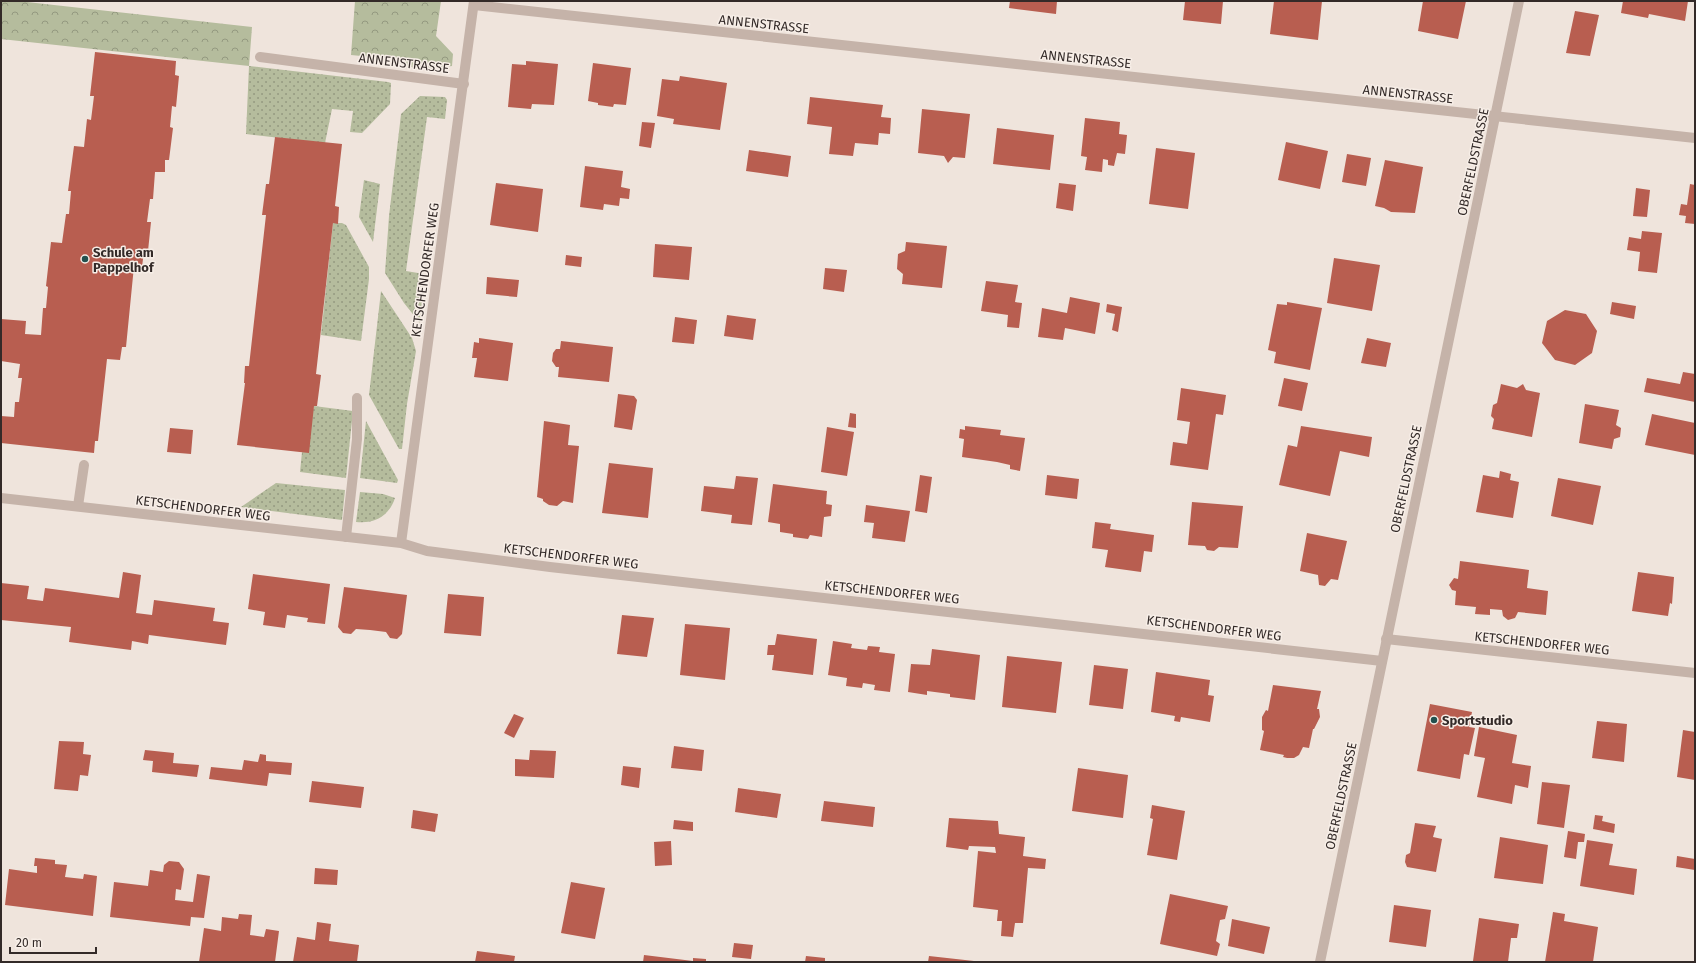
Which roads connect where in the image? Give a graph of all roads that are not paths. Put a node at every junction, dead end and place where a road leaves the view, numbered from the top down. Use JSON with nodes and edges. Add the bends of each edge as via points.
{"nodes":[{"id":1,"x":1519,"y":1,"type":"edge"},
{"id":2,"x":474,"y":3,"type":"edge"},
{"id":3,"x":260,"y":57,"type":"dead end"},
{"id":4,"x":464,"y":84,"type":"junction"},
{"id":5,"x":1495,"y":116,"type":"junction"},
{"id":6,"x":1695,"y":138,"type":"edge"},
{"id":7,"x":357,"y":398,"type":"dead end"},
{"id":8,"x":84,"y":466,"type":"dead end"},
{"id":9,"x":1,"y":498,"type":"edge"},
{"id":10,"x":78,"y":506,"type":"junction"},
{"id":11,"x":346,"y":537,"type":"junction"},
{"id":12,"x":401,"y":543,"type":"junction"},
{"id":13,"x":1386,"y":639,"type":"junction"},
{"id":14,"x":1382,"y":661,"type":"junction"},
{"id":15,"x":1695,"y":673,"type":"edge"},
{"id":16,"x":1320,"y":962,"type":"edge"}],
"edges":[{"from":1,"to":5,"type":"street","name":"OBERFELDSTRASSE"},
{"from":2,"to":4,"type":"street","name":"KETSCHENDORFER WEG"},
{"from":2,"to":5,"type":"street","name":"ANNENSTRASSE"},
{"from":3,"to":4,"type":"street","name":"ANNENSTRASSE"},
{"from":4,"to":12,"type":"street","name":"KETSCHENDORFER WEG"},
{"from":5,"to":6,"type":"street","name":"ANNENSTRASSE"},
{"from":5,"to":13,"type":"street","name":"OBERFELDSTRASSE"},
{"from":7,"to":11,"type":"street","via":[[357,439]]},
{"from":8,"to":10,"type":"street"},
{"from":9,"to":10,"type":"street","name":"KETSCHENDORFER WEG"},
{"from":10,"to":11,"type":"street","name":"KETSCHENDORFER WEG"},
{"from":11,"to":12,"type":"street","name":"KETSCHENDORFER WEG"},
{"from":12,"to":14,"type":"street","name":"KETSCHENDORFER WEG","via":[[427,551],[550,567]]},
{"from":13,"to":14,"type":"street","name":"OBERFELDSTRASSE"},
{"from":13,"to":15,"type":"street","name":"KETSCHENDORFER WEG"},
{"from":14,"to":16,"type":"street","name":"OBERFELDSTRASSE"}]}
